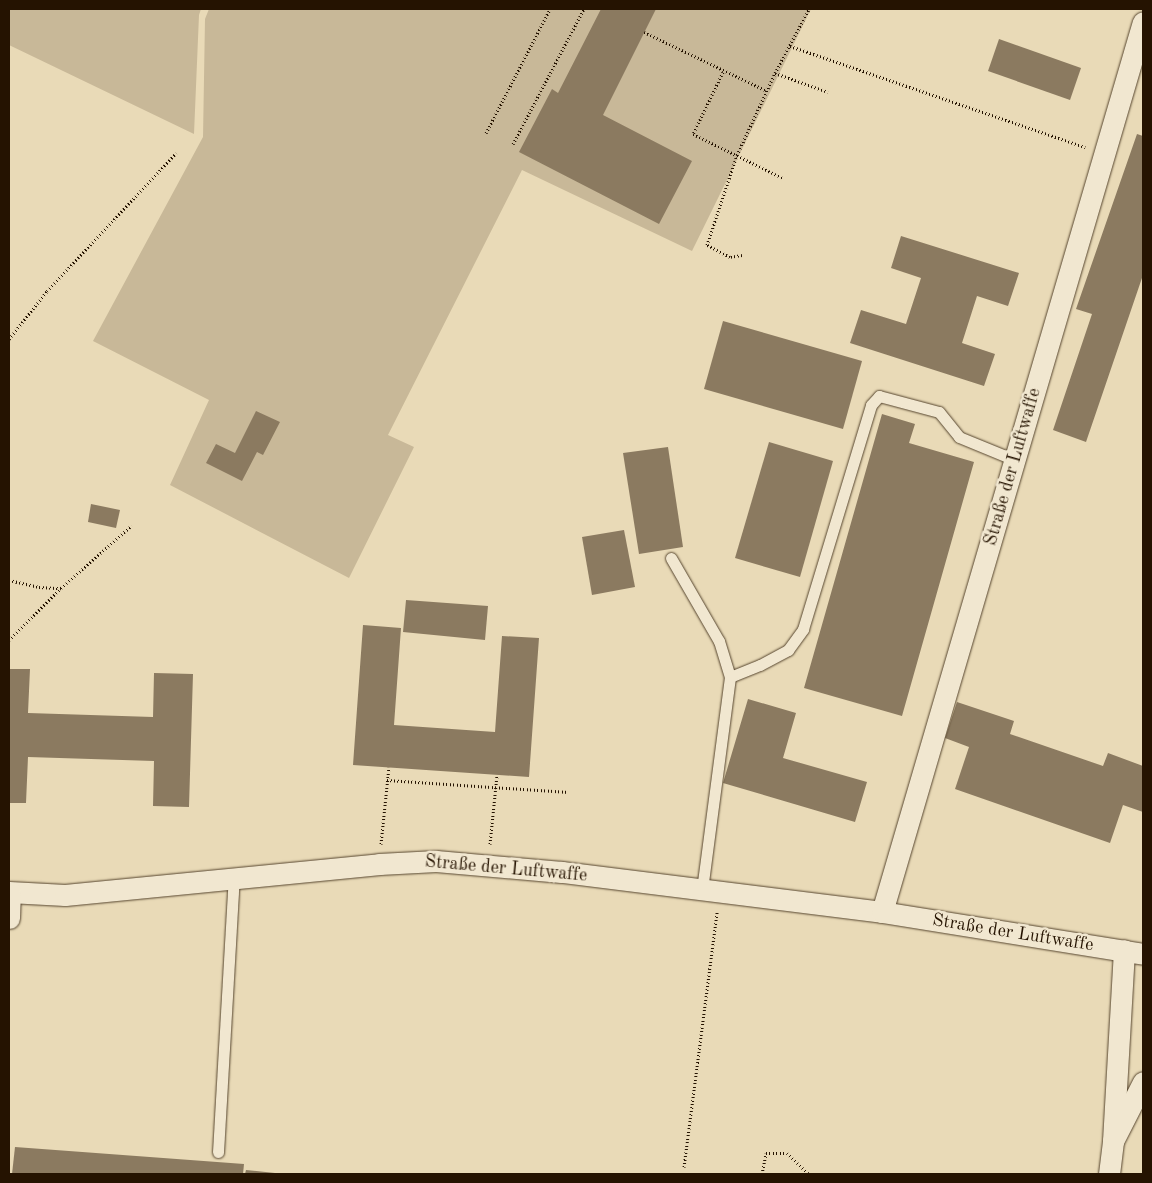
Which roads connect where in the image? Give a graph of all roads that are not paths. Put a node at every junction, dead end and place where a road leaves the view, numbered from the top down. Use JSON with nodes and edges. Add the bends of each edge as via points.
{"nodes":[{"id":1,"x":1143,"y":22,"type":"edge"},
{"id":2,"x":1015,"y":460,"type":"junction"},
{"id":3,"x":670,"y":558,"type":"dead end"},
{"id":4,"x":730,"y":677,"type":"junction"},
{"id":5,"x":234,"y":878,"type":"junction"},
{"id":6,"x":711,"y":891,"type":"junction"},
{"id":7,"x":9,"y":892,"type":"edge"},
{"id":8,"x":882,"y":912,"type":"junction"},
{"id":9,"x":9,"y":918,"type":"edge"},
{"id":10,"x":1133,"y":952,"type":"edge"},
{"id":11,"x":1143,"y":1082,"type":"edge"},
{"id":12,"x":1113,"y":1141,"type":"junction"},
{"id":13,"x":218,"y":1152,"type":"dead end"},
{"id":14,"x":1109,"y":1174,"type":"edge"}],
"edges":[{"from":1,"to":2,"type":"street","name":"Straße der Luftwaffe"},
{"from":2,"to":4,"type":"lane","via":[[959,437],[939,412],[879,396],[870,405],[803,629],[788,650]]},
{"from":2,"to":8,"type":"street","name":"Straße der Luftwaffe"},
{"from":3,"to":4,"type":"lane","via":[[719,641]]},
{"from":4,"to":6,"type":"lane"},
{"from":5,"to":6,"type":"street","name":"Straße der Luftwaffe","via":[[436,861],[488,864]]},
{"from":5,"to":7,"type":"street","name":"Straße der Luftwaffe","via":[[66,895]]},
{"from":5,"to":13,"type":"lane"},
{"from":6,"to":8,"type":"street","name":"Straße der Luftwaffe"},
{"from":7,"to":9,"type":"street"},
{"from":8,"to":10,"type":"street","name":"Straße der Luftwaffe"},
{"from":10,"to":12,"type":"street"},
{"from":11,"to":12,"type":"street"},
{"from":12,"to":14,"type":"street"}]}
